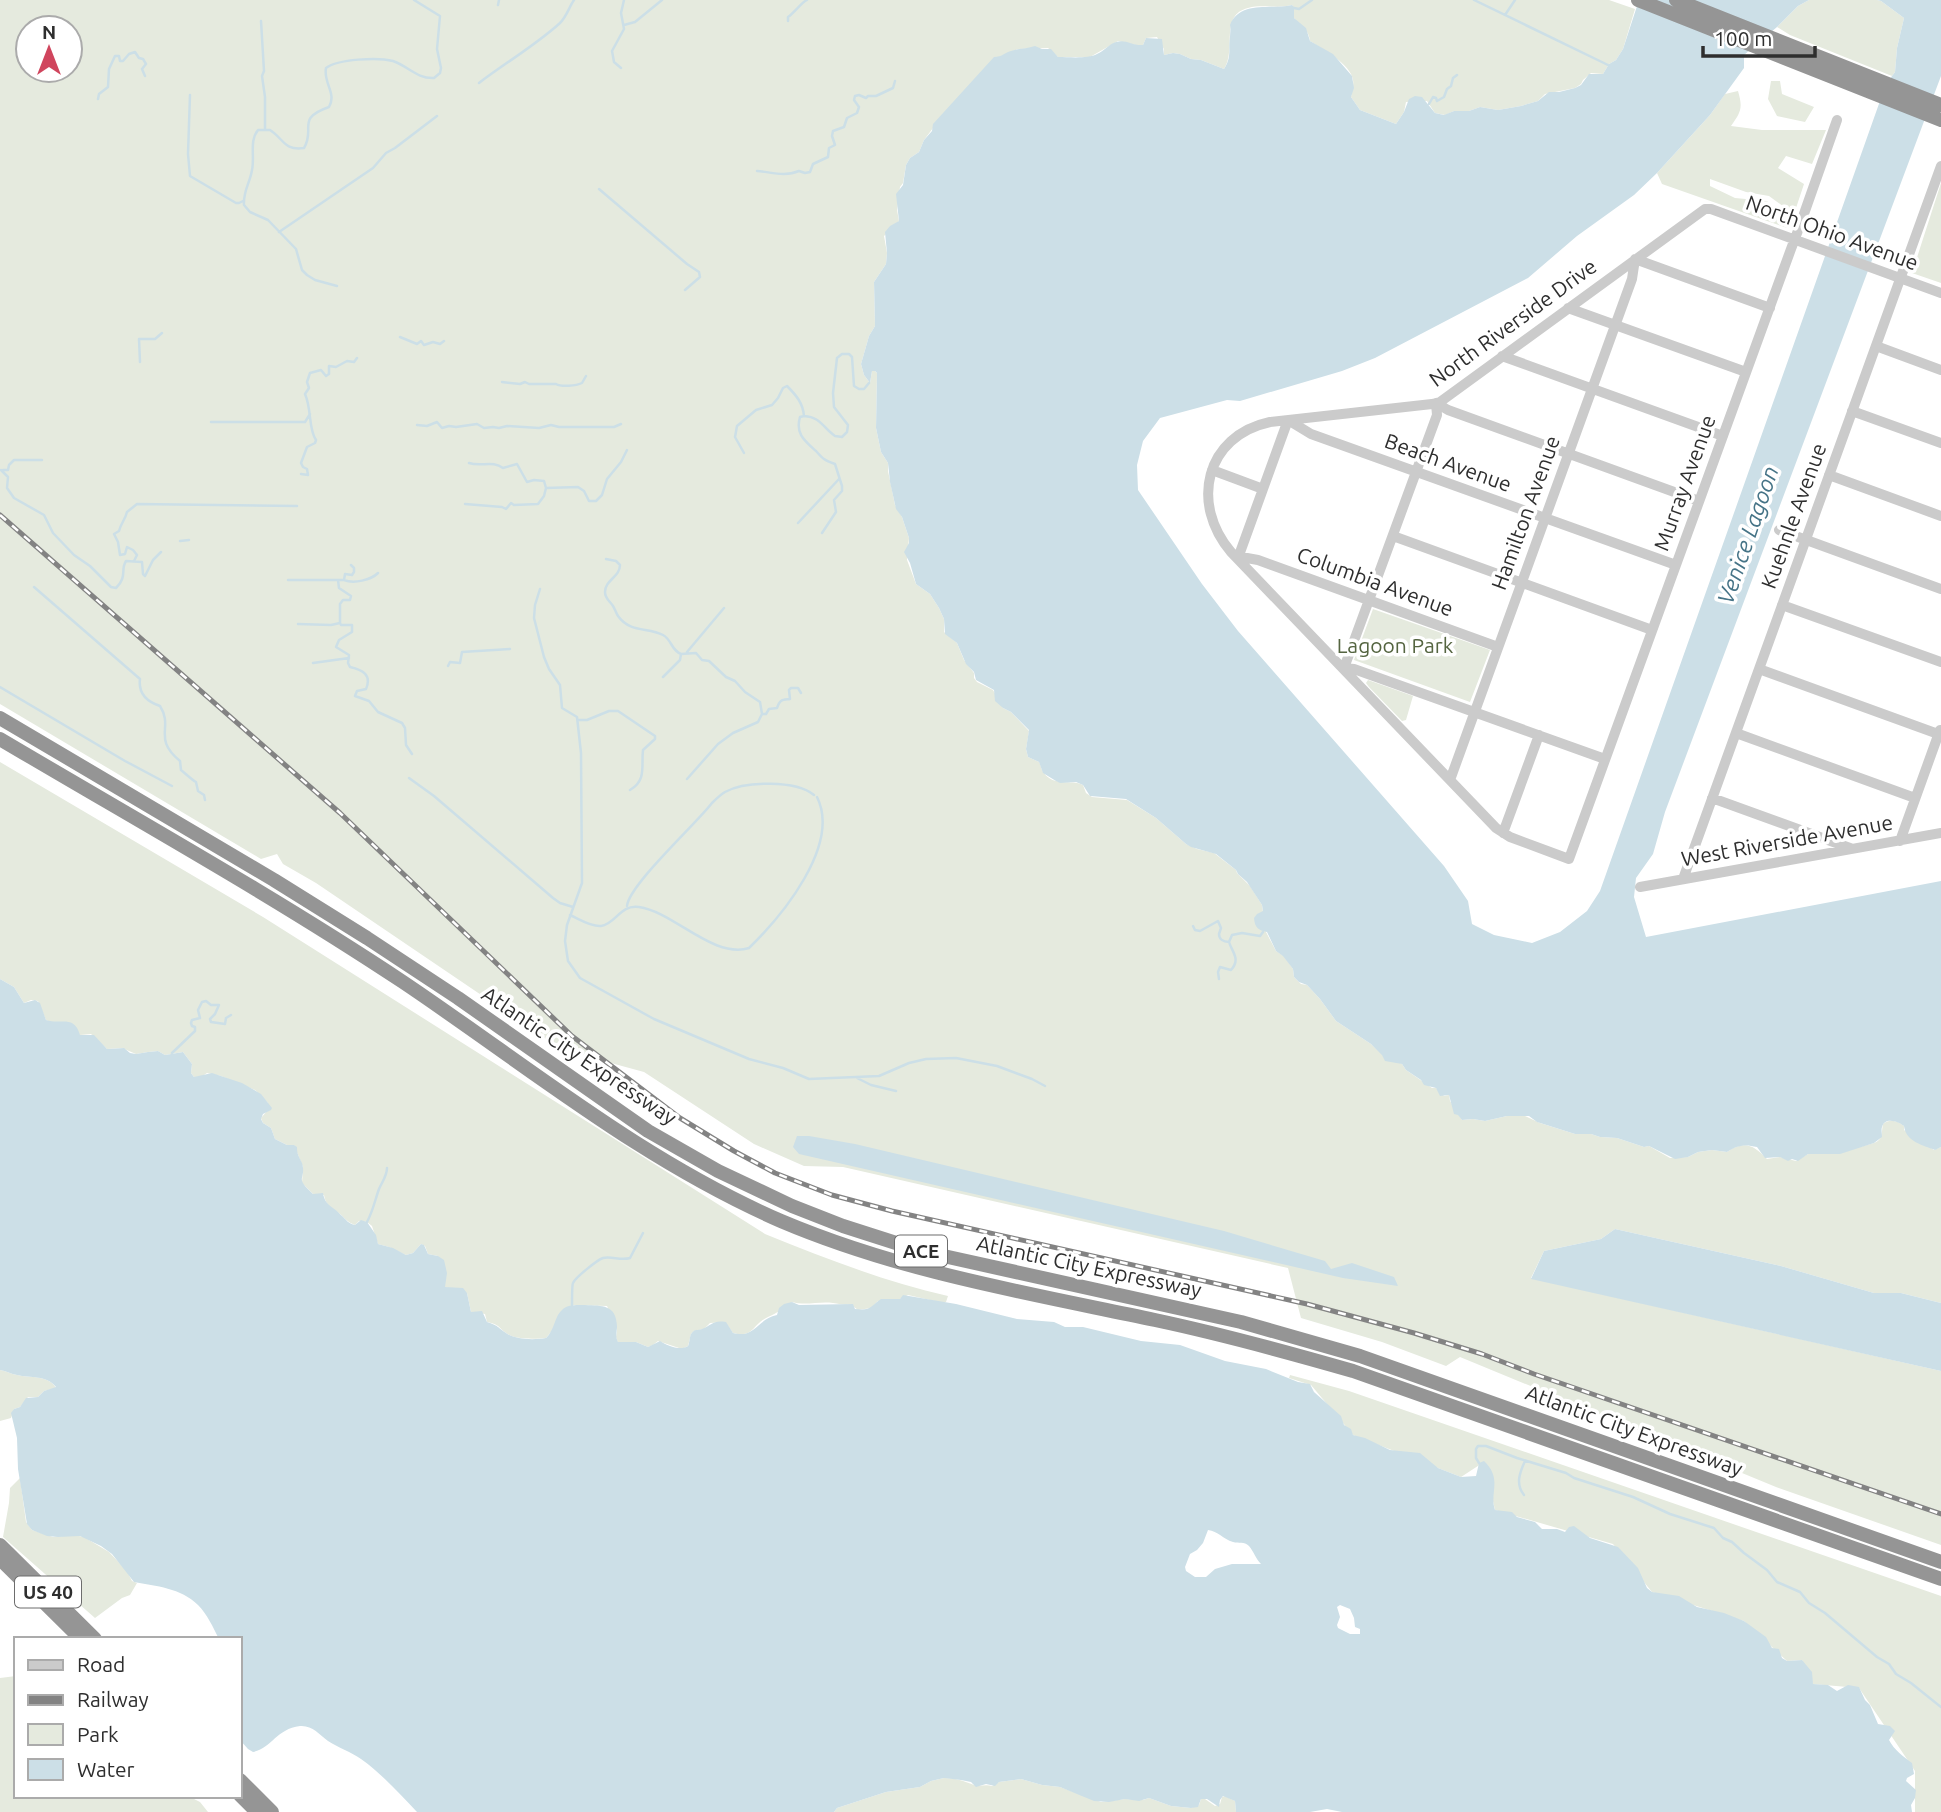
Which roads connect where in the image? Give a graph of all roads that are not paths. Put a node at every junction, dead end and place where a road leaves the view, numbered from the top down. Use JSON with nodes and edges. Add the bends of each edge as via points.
{"nodes":[{"id":1,"x":1638,"y":0,"type":"edge"},
{"id":2,"x":1676,"y":0,"type":"edge"},
{"id":3,"x":1790,"y":53,"type":"junction"},
{"id":4,"x":1938,"y":111,"type":"edge"},
{"id":5,"x":1838,"y":120,"type":"dead end"},
{"id":6,"x":1941,"y":166,"type":"edge"},
{"id":7,"x":1711,"y":209,"type":"joint"},
{"id":8,"x":1794,"y":240,"type":"junction"},
{"id":9,"x":1635,"y":259,"type":"junction"},
{"id":10,"x":1900,"y":278,"type":"junction"},
{"id":11,"x":1941,"y":293,"type":"edge"},
{"id":12,"x":1568,"y":308,"type":"junction"},
{"id":13,"x":1770,"y":308,"type":"junction"},
{"id":14,"x":1616,"y":325,"type":"junction"},
{"id":15,"x":1876,"y":346,"type":"junction"},
{"id":16,"x":1502,"y":356,"type":"junction"},
{"id":17,"x":1941,"y":370,"type":"edge"},
{"id":18,"x":1746,"y":372,"type":"junction"},
{"id":19,"x":1592,"y":389,"type":"junction"},
{"id":20,"x":1436,"y":403,"type":"junction"},
{"id":21,"x":1852,"y":411,"type":"junction"},
{"id":22,"x":1288,"y":420,"type":"junction"},
{"id":23,"x":1723,"y":436,"type":"junction"},
{"id":24,"x":1941,"y":443,"type":"edge"},
{"id":25,"x":1568,"y":454,"type":"junction"},
{"id":26,"x":1212,"y":470,"type":"junction"},
{"id":27,"x":1416,"y":472,"type":"junction"},
{"id":28,"x":1829,"y":475,"type":"junction"},
{"id":29,"x":1263,"y":489,"type":"junction"},
{"id":30,"x":1699,"y":501,"type":"junction"},
{"id":31,"x":1941,"y":516,"type":"edge"},
{"id":32,"x":1545,"y":519,"type":"junction"},
{"id":33,"x":1779,"y":530,"type":"dead end"},
{"id":34,"x":1393,"y":536,"type":"junction"},
{"id":35,"x":1806,"y":540,"type":"junction"},
{"id":36,"x":1238,"y":558,"type":"junction"},
{"id":37,"x":1676,"y":565,"type":"junction"},
{"id":38,"x":1522,"y":583,"type":"junction"},
{"id":39,"x":1941,"y":589,"type":"edge"},
{"id":40,"x":1369,"y":600,"type":"junction"},
{"id":41,"x":1782,"y":605,"type":"junction"},
{"id":42,"x":1652,"y":631,"type":"junction"},
{"id":43,"x":1498,"y":647,"type":"junction"},
{"id":44,"x":1941,"y":662,"type":"edge"},
{"id":45,"x":1344,"y":668,"type":"junction"},
{"id":46,"x":1759,"y":669,"type":"junction"},
{"id":47,"x":1475,"y":712,"type":"junction"},
{"id":48,"x":0,"y":718,"type":"edge"},
{"id":49,"x":1940,"y":732,"type":"edge"},
{"id":50,"x":1736,"y":733,"type":"junction"},
{"id":51,"x":1539,"y":735,"type":"junction"},
{"id":52,"x":0,"y":739,"type":"edge"},
{"id":53,"x":1605,"y":759,"type":"junction"},
{"id":54,"x":1450,"y":780,"type":"junction"},
{"id":55,"x":1712,"y":798,"type":"junction"},
{"id":56,"x":1915,"y":798,"type":"junction"},
{"id":57,"x":1503,"y":834,"type":"junction"},
{"id":58,"x":1941,"y":834,"type":"edge"},
{"id":59,"x":1900,"y":841,"type":"junction"},
{"id":60,"x":1853,"y":849,"type":"junction"},
{"id":61,"x":1683,"y":879,"type":"junction"},
{"id":62,"x":1640,"y":887,"type":"dead end"},
{"id":63,"x":0,"y":1545,"type":"edge"},
{"id":64,"x":0,"y":1559,"type":"edge"},
{"id":65,"x":1941,"y":1562,"type":"edge"},
{"id":66,"x":1941,"y":1579,"type":"edge"},
{"id":67,"x":79,"y":1637,"type":"edge"},
{"id":68,"x":94,"y":1637,"type":"edge"},
{"id":69,"x":242,"y":1782,"type":"edge"},
{"id":70,"x":242,"y":1797,"type":"edge"},
{"id":71,"x":257,"y":1812,"type":"edge"},
{"id":72,"x":272,"y":1812,"type":"edge"}],
"edges":[{"from":1,"to":3,"type":"highway"},
{"from":2,"to":3,"type":"highway"},
{"from":3,"to":4,"type":"highway"},
{"from":5,"to":8,"type":"street","name":"Murray Avenue"},
{"from":6,"to":10,"type":"street","name":"Kuehnle Avenue"},
{"from":7,"to":8,"type":"street","name":"North Ohio Avenue"},
{"from":7,"to":9,"type":"street","name":"North Riverside Drive","via":[[1701,210]]},
{"from":8,"to":10,"type":"street","name":"North Ohio Avenue"},
{"from":8,"to":13,"type":"street","name":"Murray Avenue"},
{"from":9,"to":12,"type":"street","name":"North Riverside Drive"},
{"from":9,"to":13,"type":"street"},
{"from":9,"to":14,"type":"street","name":"Hamilton Avenue"},
{"from":10,"to":11,"type":"street","name":"North Ohio Avenue"},
{"from":10,"to":15,"type":"street","name":"Kuehnle Avenue"},
{"from":12,"to":14,"type":"street"},
{"from":12,"to":16,"type":"street","name":"North Riverside Drive"},
{"from":13,"to":18,"type":"street","name":"Murray Avenue"},
{"from":14,"to":18,"type":"street"},
{"from":14,"to":19,"type":"street","name":"Hamilton Avenue"},
{"from":15,"to":17,"type":"street"},
{"from":15,"to":21,"type":"street","name":"Kuehnle Avenue"},
{"from":16,"to":19,"type":"street"},
{"from":16,"to":20,"type":"street","name":"North Riverside Drive"},
{"from":18,"to":23,"type":"street","name":"Murray Avenue"},
{"from":19,"to":23,"type":"street"},
{"from":19,"to":25,"type":"street","name":"Hamilton Avenue"},
{"from":20,"to":22,"type":"street","name":"North Riverside Drive"},
{"from":20,"to":25,"type":"street"},
{"from":20,"to":27,"type":"street","via":[[1437,415]]},
{"from":21,"to":24,"type":"street"},
{"from":21,"to":28,"type":"street","name":"Kuehnle Avenue"},
{"from":22,"to":26,"type":"street","name":"North Riverside Drive","via":[[1242,433],[1219,455]]},
{"from":22,"to":27,"type":"street","name":"Beach Avenue","via":[[1307,432]]},
{"from":22,"to":29,"type":"street"},
{"from":23,"to":30,"type":"street","name":"Murray Avenue"},
{"from":25,"to":30,"type":"street"},
{"from":25,"to":32,"type":"street","name":"Hamilton Avenue"},
{"from":26,"to":29,"type":"street"},
{"from":26,"to":36,"type":"street","via":[[1209,513],[1217,533]]},
{"from":27,"to":32,"type":"street","name":"Beach Avenue"},
{"from":27,"to":34,"type":"street"},
{"from":28,"to":31,"type":"street"},
{"from":28,"to":35,"type":"street","name":"Kuehnle Avenue"},
{"from":29,"to":36,"type":"street"},
{"from":30,"to":37,"type":"street","name":"Murray Avenue"},
{"from":32,"to":37,"type":"street","name":"Beach Avenue"},
{"from":32,"to":38,"type":"street","name":"Hamilton Avenue"},
{"from":33,"to":35,"type":"street"},
{"from":34,"to":38,"type":"street"},
{"from":34,"to":40,"type":"street"},
{"from":35,"to":39,"type":"street"},
{"from":35,"to":41,"type":"street","name":"Kuehnle Avenue"},
{"from":36,"to":40,"type":"street","name":"Columbia Avenue","via":[[1251,558]]},
{"from":36,"to":45,"type":"street"},
{"from":37,"to":42,"type":"street","name":"Murray Avenue"},
{"from":38,"to":42,"type":"street"},
{"from":38,"to":43,"type":"street","name":"Hamilton Avenue"},
{"from":40,"to":43,"type":"street","name":"Columbia Avenue"},
{"from":40,"to":45,"type":"street"},
{"from":41,"to":44,"type":"street"},
{"from":41,"to":46,"type":"street","name":"Kuehnle Avenue"},
{"from":42,"to":53,"type":"street","name":"Murray Avenue"},
{"from":43,"to":47,"type":"street","name":"Hamilton Avenue"},
{"from":45,"to":47,"type":"street"},
{"from":45,"to":54,"type":"street"},
{"from":46,"to":49,"type":"street"},
{"from":46,"to":50,"type":"street","name":"Kuehnle Avenue"},
{"from":47,"to":51,"type":"street"},
{"from":47,"to":54,"type":"street","name":"Hamilton Avenue"},
{"from":48,"to":65,"type":"highway","name":"Atlantic City Expressway","number":"ACE","via":[[367,938],[648,1131],[792,1206],[921,1251],[1241,1322],[1360,1356]]},
{"from":49,"to":56,"type":"street"},
{"from":50,"to":55,"type":"street","name":"Kuehnle Avenue"},
{"from":50,"to":56,"type":"street"},
{"from":51,"to":53,"type":"street"},
{"from":51,"to":57,"type":"street"},
{"from":52,"to":66,"type":"highway","name":"Atlantic City Expressway","number":"ACE","via":[[357,952],[650,1153],[784,1222],[926,1271],[1195,1329],[1353,1371]]},
{"from":53,"to":57,"type":"street","name":"Murray Avenue","via":[[1569,859]]},
{"from":54,"to":57,"type":"street"},
{"from":55,"to":60,"type":"street"},
{"from":55,"to":61,"type":"street","name":"Kuehnle Avenue"},
{"from":56,"to":59,"type":"street"},
{"from":58,"to":59,"type":"street","name":"West Riverside Avenue"},
{"from":59,"to":60,"type":"street","name":"West Riverside Avenue"},
{"from":60,"to":61,"type":"street","name":"West Riverside Avenue"},
{"from":61,"to":62,"type":"street","name":"West Riverside Avenue"},
{"from":63,"to":68,"type":"highway","number":"US 40"},
{"from":64,"to":67,"type":"highway","number":"US 40"},
{"from":69,"to":72,"type":"highway"},
{"from":70,"to":71,"type":"highway"}]}
